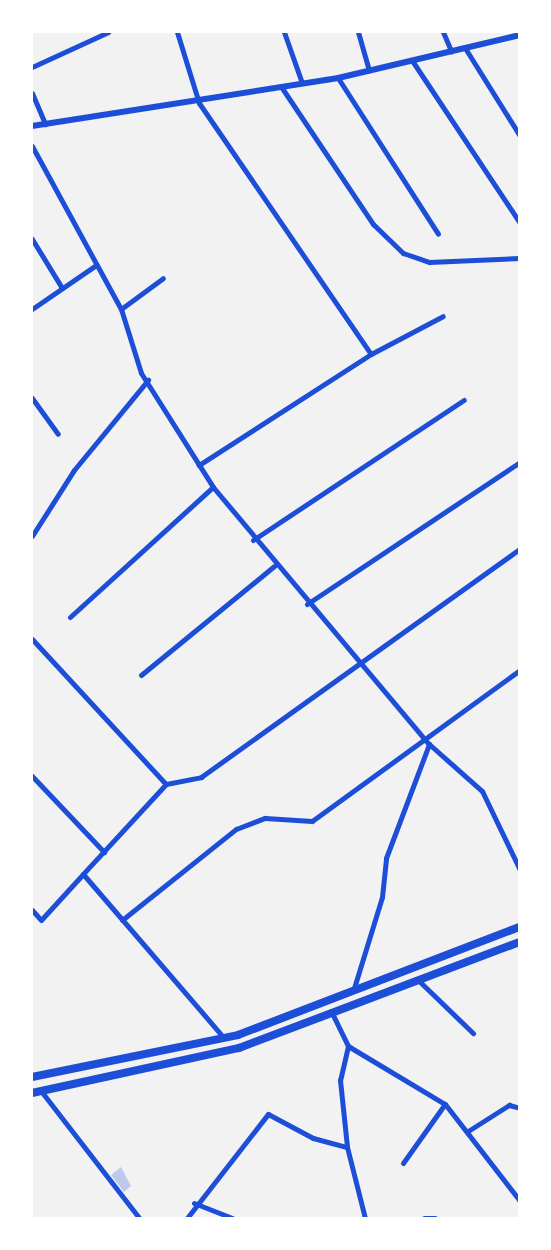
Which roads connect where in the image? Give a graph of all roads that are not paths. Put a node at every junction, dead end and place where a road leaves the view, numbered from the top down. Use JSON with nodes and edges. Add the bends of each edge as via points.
{"nodes":[{"id":1,"x":108,"y":32,"type":"edge"},
{"id":2,"x":177,"y":32,"type":"edge"},
{"id":3,"x":284,"y":32,"type":"edge"},
{"id":4,"x":358,"y":32,"type":"edge"},
{"id":5,"x":443,"y":32,"type":"edge"},
{"id":6,"x":520,"y":35,"type":"edge"},
{"id":7,"x":465,"y":48,"type":"junction"},
{"id":8,"x":451,"y":51,"type":"junction"},
{"id":9,"x":413,"y":62,"type":"junction"},
{"id":10,"x":32,"y":66,"type":"edge"},
{"id":11,"x":369,"y":70,"type":"junction"},
{"id":12,"x":338,"y":78,"type":"junction"},
{"id":13,"x":302,"y":83,"type":"junction"},
{"id":14,"x":282,"y":88,"type":"junction"},
{"id":15,"x":32,"y":93,"type":"edge"},
{"id":16,"x":199,"y":103,"type":"junction"},
{"id":17,"x":45,"y":124,"type":"junction"},
{"id":18,"x":32,"y":126,"type":"edge"},
{"id":19,"x":520,"y":136,"type":"edge"},
{"id":20,"x":32,"y":146,"type":"edge"},
{"id":21,"x":520,"y":223,"type":"edge"},
{"id":22,"x":438,"y":234,"type":"dead end"},
{"id":23,"x":32,"y":239,"type":"edge"},
{"id":24,"x":520,"y":258,"type":"edge"},
{"id":25,"x":96,"y":265,"type":"junction"},
{"id":26,"x":163,"y":278,"type":"dead end"},
{"id":27,"x":62,"y":288,"type":"junction"},
{"id":28,"x":32,"y":309,"type":"edge"},
{"id":29,"x":121,"y":309,"type":"junction"},
{"id":30,"x":443,"y":316,"type":"dead end"},
{"id":31,"x":371,"y":354,"type":"junction"},
{"id":32,"x":148,"y":380,"type":"junction"},
{"id":33,"x":32,"y":398,"type":"edge"},
{"id":34,"x":464,"y":400,"type":"dead end"},
{"id":35,"x":58,"y":434,"type":"dead end"},
{"id":36,"x":520,"y":462,"type":"edge"},
{"id":37,"x":199,"y":465,"type":"junction"},
{"id":38,"x":212,"y":487,"type":"junction"},
{"id":39,"x":32,"y":536,"type":"edge"},
{"id":40,"x":253,"y":540,"type":"junction"},
{"id":41,"x":520,"y":549,"type":"edge"},
{"id":42,"x":274,"y":566,"type":"junction"},
{"id":43,"x":307,"y":604,"type":"junction"},
{"id":44,"x":70,"y":617,"type":"dead end"},
{"id":45,"x":32,"y":639,"type":"edge"},
{"id":46,"x":357,"y":660,"type":"junction"},
{"id":47,"x":520,"y":670,"type":"edge"},
{"id":48,"x":141,"y":675,"type":"dead end"},
{"id":49,"x":424,"y":737,"type":"junction"},
{"id":50,"x":429,"y":744,"type":"junction"},
{"id":51,"x":32,"y":776,"type":"edge"},
{"id":52,"x":166,"y":784,"type":"junction"},
{"id":53,"x":104,"y":852,"type":"junction"},
{"id":54,"x":520,"y":870,"type":"edge"},
{"id":55,"x":83,"y":874,"type":"junction"},
{"id":56,"x":32,"y":910,"type":"edge"},
{"id":57,"x":122,"y":920,"type":"junction"},
{"id":58,"x":520,"y":927,"type":"edge"},
{"id":59,"x":520,"y":942,"type":"edge"},
{"id":60,"x":416,"y":978,"type":"junction"},
{"id":61,"x":354,"y":988,"type":"junction"},
{"id":62,"x":331,"y":1011,"type":"junction"},
{"id":63,"x":473,"y":1033,"type":"dead end"},
{"id":64,"x":225,"y":1038,"type":"junction"},
{"id":65,"x":348,"y":1046,"type":"junction"},
{"id":66,"x":32,"y":1077,"type":"edge"},
{"id":67,"x":41,"y":1090,"type":"junction"},
{"id":68,"x":32,"y":1093,"type":"edge"},
{"id":69,"x":445,"y":1104,"type":"junction"},
{"id":70,"x":520,"y":1108,"type":"edge"},
{"id":71,"x":468,"y":1131,"type":"junction"},
{"id":72,"x":347,"y":1147,"type":"junction"},
{"id":73,"x":403,"y":1163,"type":"dead end"},
{"id":74,"x":520,"y":1200,"type":"edge"},
{"id":75,"x":194,"y":1203,"type":"junction"},
{"id":76,"x":139,"y":1219,"type":"edge"},
{"id":77,"x":187,"y":1219,"type":"edge"},
{"id":78,"x":232,"y":1219,"type":"edge"},
{"id":79,"x":365,"y":1219,"type":"edge"},
{"id":80,"x":424,"y":1219,"type":"edge"},
{"id":81,"x":435,"y":1219,"type":"edge"}],
"edges":[{"from":1,"to":10,"type":"street"},
{"from":2,"to":16,"type":"street"},
{"from":3,"to":13,"type":"street"},
{"from":4,"to":11,"type":"street"},
{"from":5,"to":8,"type":"street"},
{"from":6,"to":7,"type":"street"},
{"from":7,"to":8,"type":"street"},
{"from":7,"to":19,"type":"street"},
{"from":8,"to":9,"type":"street"},
{"from":9,"to":11,"type":"street"},
{"from":9,"to":21,"type":"street"},
{"from":11,"to":12,"type":"street"},
{"from":12,"to":13,"type":"street"},
{"from":12,"to":22,"type":"street"},
{"from":13,"to":14,"type":"street"},
{"from":14,"to":16,"type":"street"},
{"from":14,"to":24,"type":"street","via":[[373,224],[403,253],[429,262]]},
{"from":15,"to":17,"type":"street"},
{"from":16,"to":17,"type":"street"},
{"from":16,"to":31,"type":"street"},
{"from":17,"to":18,"type":"street"},
{"from":20,"to":25,"type":"street"},
{"from":23,"to":27,"type":"street"},
{"from":25,"to":27,"type":"street"},
{"from":25,"to":29,"type":"street"},
{"from":26,"to":29,"type":"street"},
{"from":27,"to":28,"type":"street"},
{"from":29,"to":32,"type":"street"},
{"from":30,"to":31,"type":"street"},
{"from":31,"to":37,"type":"street"},
{"from":32,"to":37,"type":"street"},
{"from":32,"to":39,"type":"street","via":[[74,470]]},
{"from":33,"to":35,"type":"street"},
{"from":34,"to":40,"type":"street"},
{"from":36,"to":43,"type":"street"},
{"from":37,"to":38,"type":"street"},
{"from":38,"to":40,"type":"street"},
{"from":38,"to":44,"type":"street"},
{"from":40,"to":42,"type":"street"},
{"from":41,"to":46,"type":"street"},
{"from":42,"to":43,"type":"street"},
{"from":42,"to":48,"type":"street"},
{"from":43,"to":46,"type":"street"},
{"from":45,"to":52,"type":"street"},
{"from":46,"to":49,"type":"street"},
{"from":46,"to":52,"type":"street","via":[[201,777]]},
{"from":47,"to":49,"type":"street"},
{"from":49,"to":50,"type":"street"},
{"from":49,"to":57,"type":"street","via":[[312,821],[265,818],[236,829]]},
{"from":50,"to":54,"type":"street","via":[[482,791]]},
{"from":50,"to":61,"type":"street","via":[[386,858],[382,897]]},
{"from":51,"to":53,"type":"street"},
{"from":52,"to":53,"type":"street"},
{"from":53,"to":55,"type":"street"},
{"from":55,"to":56,"type":"street","via":[[41,920]]},
{"from":55,"to":57,"type":"street"},
{"from":57,"to":64,"type":"street"},
{"from":58,"to":61,"type":"main road"},
{"from":59,"to":60,"type":"main road"},
{"from":60,"to":62,"type":"main road"},
{"from":60,"to":63,"type":"street"},
{"from":61,"to":64,"type":"main road"},
{"from":62,"to":65,"type":"street"},
{"from":62,"to":67,"type":"main road","via":[[239,1048]]},
{"from":64,"to":66,"type":"main road"},
{"from":65,"to":69,"type":"street"},
{"from":65,"to":72,"type":"street","via":[[340,1080]]},
{"from":67,"to":68,"type":"main road"},
{"from":67,"to":76,"type":"street"},
{"from":69,"to":71,"type":"street"},
{"from":69,"to":73,"type":"street"},
{"from":70,"to":71,"type":"street","via":[[509,1105]]},
{"from":71,"to":74,"type":"street","via":[[474,1149]]},
{"from":72,"to":75,"type":"street","via":[[313,1138],[268,1114]]},
{"from":72,"to":79,"type":"street"},
{"from":75,"to":77,"type":"street"},
{"from":75,"to":78,"type":"street"},
{"from":80,"to":81,"type":"street"}]}
